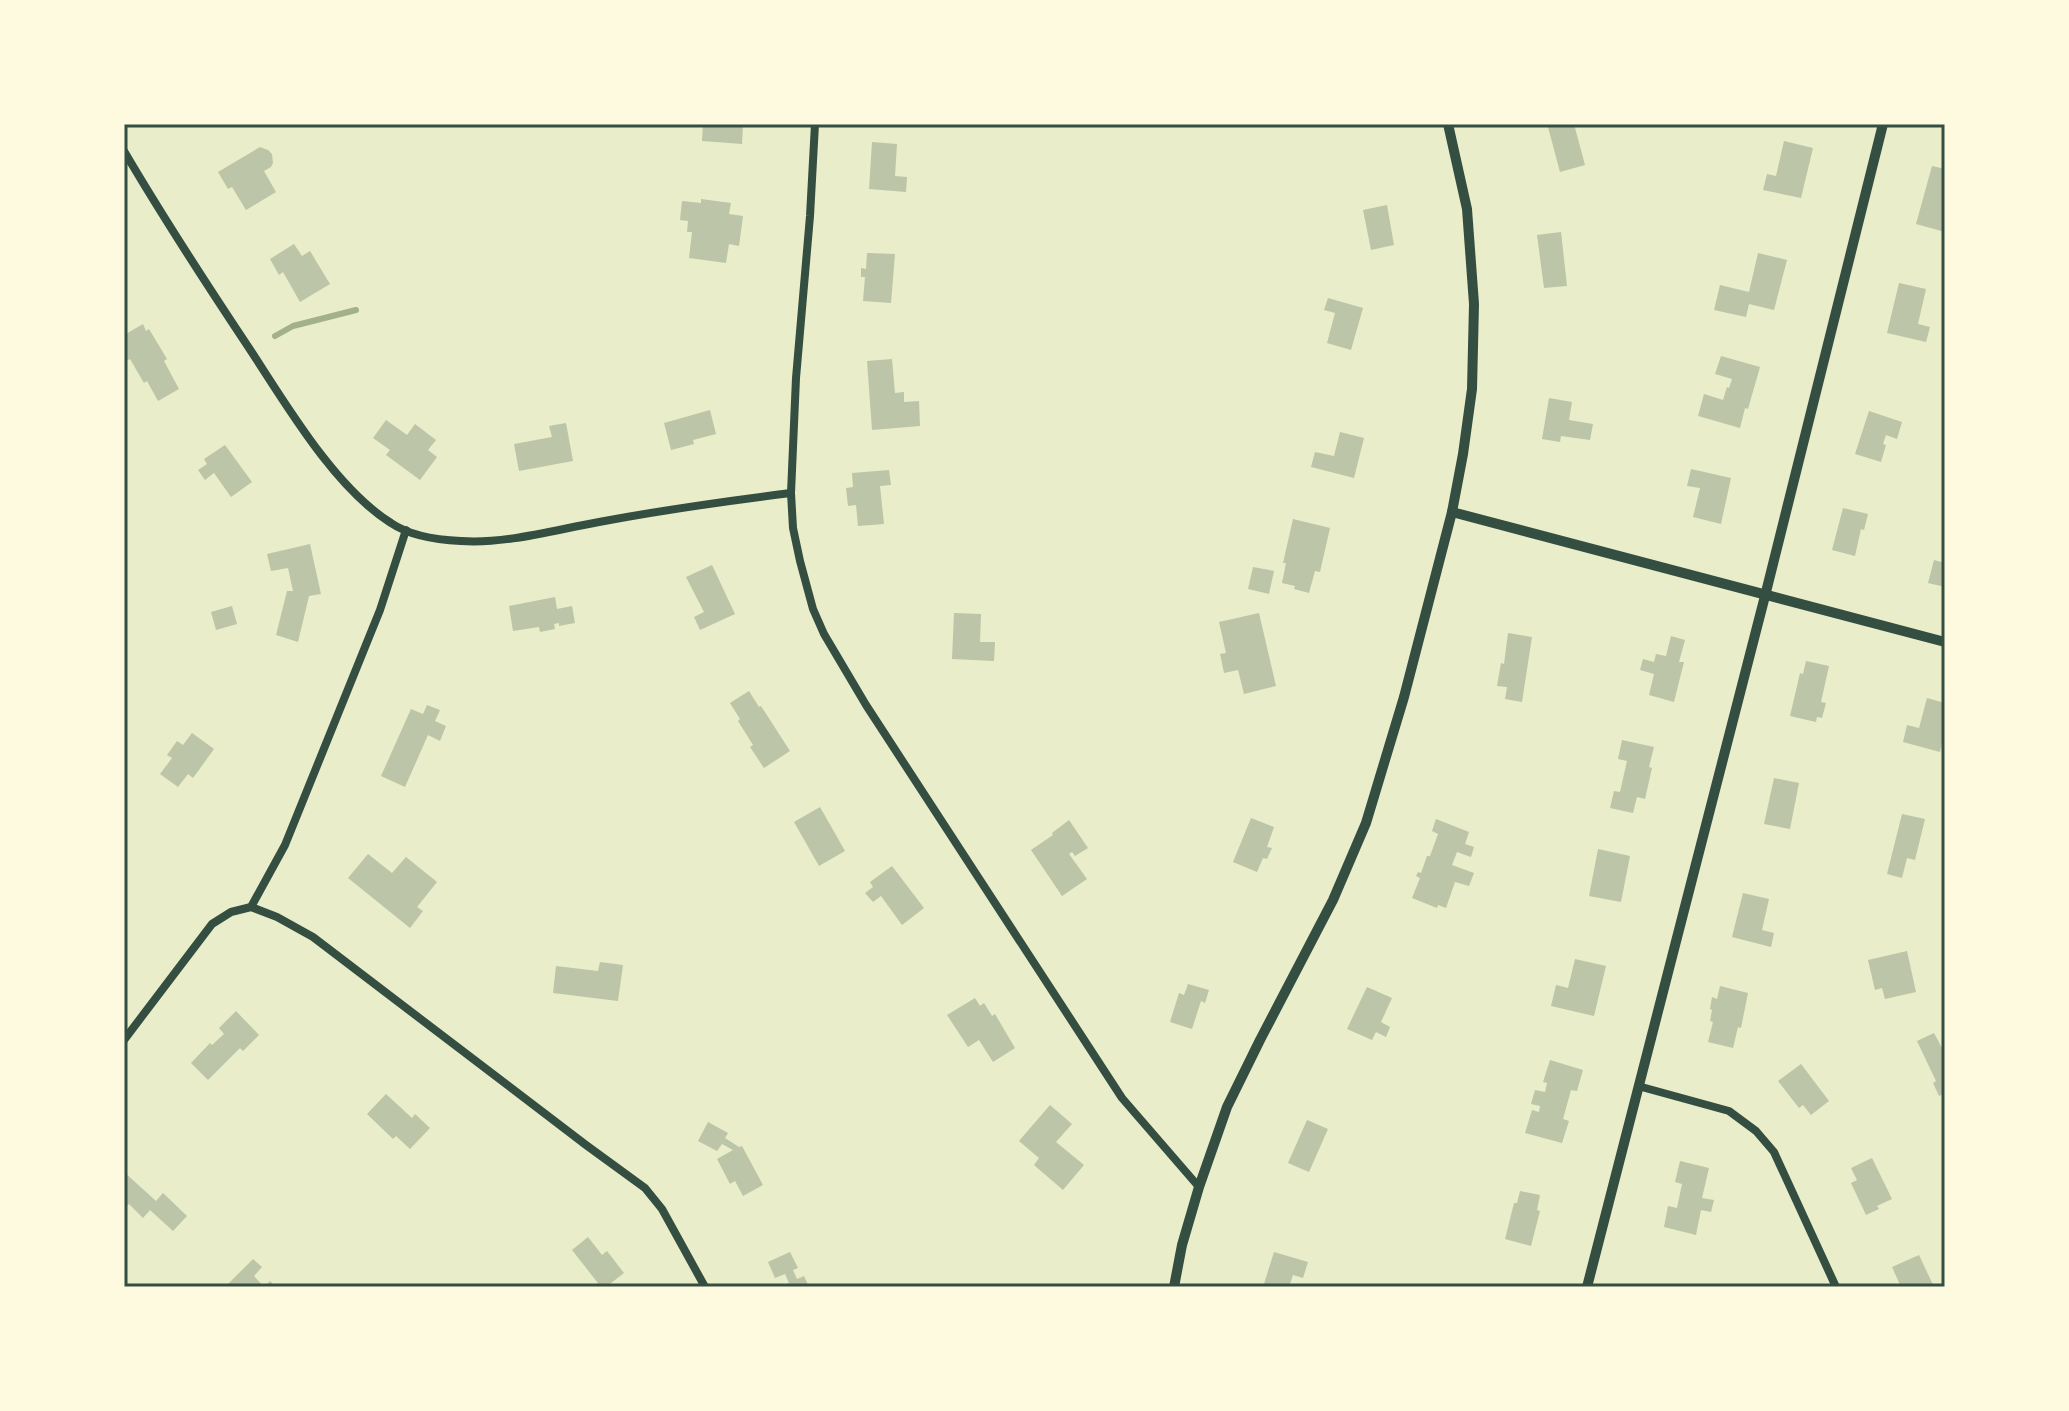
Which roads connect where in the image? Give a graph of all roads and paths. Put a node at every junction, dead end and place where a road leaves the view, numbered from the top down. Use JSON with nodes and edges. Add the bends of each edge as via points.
{"nodes":[{"id":1,"x":815,"y":124,"type":"edge"},
{"id":2,"x":1448,"y":124,"type":"edge"},
{"id":3,"x":1883,"y":124,"type":"edge"},
{"id":4,"x":124,"y":151,"type":"edge"},
{"id":5,"x":791,"y":493,"type":"junction"},
{"id":6,"x":1452,"y":512,"type":"junction"},
{"id":7,"x":406,"y":530,"type":"junction"},
{"id":8,"x":1765,"y":596,"type":"junction"},
{"id":9,"x":1945,"y":642,"type":"edge"},
{"id":10,"x":251,"y":907,"type":"junction"},
{"id":11,"x":124,"y":1040,"type":"edge"},
{"id":12,"x":1638,"y":1086,"type":"junction"},
{"id":13,"x":1199,"y":1187,"type":"junction"},
{"id":14,"x":705,"y":1287,"type":"edge"},
{"id":15,"x":1174,"y":1287,"type":"edge"},
{"id":16,"x":1587,"y":1287,"type":"edge"},
{"id":17,"x":1836,"y":1287,"type":"edge"}],
"edges":[{"from":1,"to":5,"type":"street"},
{"from":2,"to":6,"type":"street","via":[[1467,209],[1474,304],[1472,389]]},
{"from":3,"to":8,"type":"street"},
{"from":4,"to":7,"type":"street","via":[[159,212],[334,471],[372,509]]},
{"from":5,"to":7,"type":"street","via":[[497,540],[462,541]]},
{"from":5,"to":13,"type":"street","via":[[800,561],[824,634],[1122,1098]]},
{"from":6,"to":8,"type":"street"},
{"from":6,"to":13,"type":"street","via":[[1366,823],[1333,900],[1227,1107]]},
{"from":7,"to":10,"type":"street","via":[[380,610],[285,845]]},
{"from":8,"to":9,"type":"street"},
{"from":8,"to":12,"type":"street"},
{"from":10,"to":11,"type":"street","via":[[212,924]]},
{"from":10,"to":14,"type":"street","via":[[313,937],[645,1188]]},
{"from":12,"to":16,"type":"street"},
{"from":12,"to":17,"type":"street","via":[[1729,1111],[1756,1131],[1774,1152]]},
{"from":13,"to":15,"type":"street"}]}
